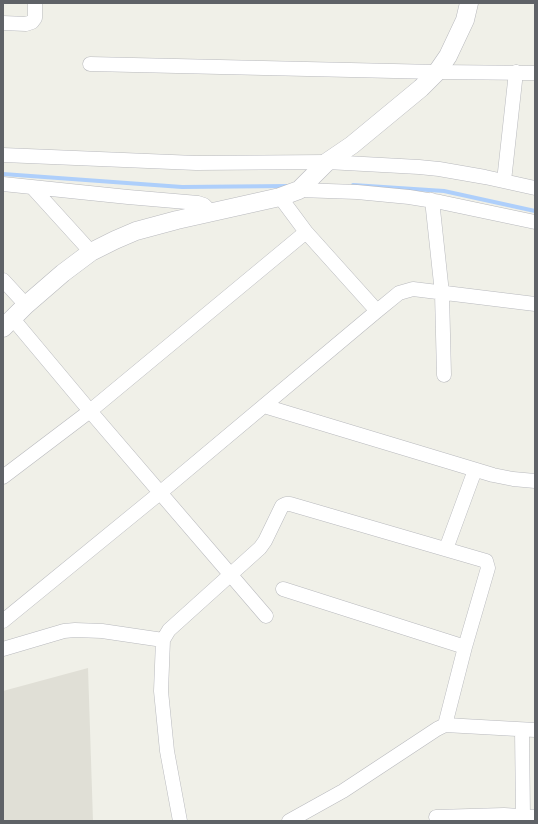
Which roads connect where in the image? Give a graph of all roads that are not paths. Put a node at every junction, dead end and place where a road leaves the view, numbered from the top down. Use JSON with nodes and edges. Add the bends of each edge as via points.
{"nodes":[{"id":1,"x":35,"y":3,"type":"edge"},
{"id":2,"x":469,"y":3,"type":"edge"},
{"id":3,"x":3,"y":23,"type":"edge"},
{"id":4,"x":90,"y":64,"type":"dead end"},
{"id":5,"x":437,"y":72,"type":"junction"},
{"id":6,"x":516,"y":72,"type":"junction"},
{"id":7,"x":535,"y":72,"type":"edge"},
{"id":8,"x":3,"y":155,"type":"edge"},
{"id":9,"x":324,"y":165,"type":"junction"},
{"id":10,"x":504,"y":181,"type":"junction"},
{"id":11,"x":3,"y":184,"type":"edge"},
{"id":12,"x":32,"y":188,"type":"junction"},
{"id":13,"x":535,"y":188,"type":"edge"},
{"id":14,"x":301,"y":189,"type":"junction"},
{"id":15,"x":280,"y":197,"type":"junction"},
{"id":16,"x":432,"y":200,"type":"junction"},
{"id":17,"x":211,"y":212,"type":"junction"},
{"id":18,"x":535,"y":222,"type":"edge"},
{"id":19,"x":306,"y":232,"type":"junction"},
{"id":20,"x":91,"y":252,"type":"junction"},
{"id":21,"x":3,"y":280,"type":"edge"},
{"id":22,"x":442,"y":293,"type":"junction"},
{"id":23,"x":535,"y":304,"type":"edge"},
{"id":24,"x":26,"y":305,"type":"junction"},
{"id":25,"x":377,"y":311,"type":"junction"},
{"id":26,"x":8,"y":323,"type":"edge"},
{"id":27,"x":444,"y":375,"type":"dead end"},
{"id":28,"x":264,"y":406,"type":"junction"},
{"id":29,"x":90,"y":411,"type":"junction"},
{"id":30,"x":476,"y":470,"type":"junction"},
{"id":31,"x":3,"y":477,"type":"edge"},
{"id":32,"x":535,"y":481,"type":"edge"},
{"id":33,"x":161,"y":492,"type":"junction"},
{"id":34,"x":446,"y":549,"type":"junction"},
{"id":35,"x":231,"y":574,"type":"junction"},
{"id":36,"x":283,"y":589,"type":"dead end"},
{"id":37,"x":266,"y":616,"type":"dead end"},
{"id":38,"x":3,"y":621,"type":"edge"},
{"id":39,"x":163,"y":640,"type":"junction"},
{"id":40,"x":465,"y":647,"type":"junction"},
{"id":41,"x":3,"y":649,"type":"edge"},
{"id":42,"x":445,"y":725,"type":"junction"},
{"id":43,"x":529,"y":730,"type":"edge"},
{"id":44,"x":436,"y":817,"type":"dead end"},
{"id":45,"x":529,"y":817,"type":"edge"},
{"id":46,"x":496,"y":818,"type":"edge"},
{"id":47,"x":180,"y":821,"type":"edge"},
{"id":48,"x":289,"y":821,"type":"edge"}],
"edges":[{"from":1,"to":3,"type":"street","via":[[32,22]]},
{"from":2,"to":5,"type":"street","via":[[465,20],[448,56]]},
{"from":4,"to":5,"type":"street"},
{"from":5,"to":6,"type":"street"},
{"from":5,"to":9,"type":"street","via":[[352,145]]},
{"from":6,"to":7,"type":"street"},
{"from":6,"to":10,"type":"street"},
{"from":8,"to":9,"type":"street"},
{"from":9,"to":10,"type":"street","via":[[439,169]]},
{"from":9,"to":14,"type":"street"},
{"from":10,"to":13,"type":"street"},
{"from":11,"to":12,"type":"street"},
{"from":12,"to":17,"type":"street","via":[[198,203]]},
{"from":12,"to":20,"type":"street"},
{"from":14,"to":15,"type":"street"},
{"from":14,"to":16,"type":"street"},
{"from":15,"to":17,"type":"street"},
{"from":15,"to":19,"type":"street"},
{"from":16,"to":18,"type":"street"},
{"from":16,"to":22,"type":"street"},
{"from":17,"to":20,"type":"street","via":[[136,231]]},
{"from":19,"to":25,"type":"street"},
{"from":19,"to":29,"type":"street"},
{"from":20,"to":24,"type":"street"},
{"from":21,"to":24,"type":"street"},
{"from":22,"to":23,"type":"street"},
{"from":22,"to":25,"type":"street","via":[[405,290]]},
{"from":22,"to":27,"type":"street"},
{"from":24,"to":26,"type":"street"},
{"from":25,"to":28,"type":"street"},
{"from":26,"to":29,"type":"street"},
{"from":28,"to":30,"type":"street"},
{"from":28,"to":33,"type":"street"},
{"from":29,"to":31,"type":"street"},
{"from":29,"to":33,"type":"street"},
{"from":30,"to":32,"type":"street","via":[[513,479]]},
{"from":30,"to":34,"type":"street"},
{"from":33,"to":35,"type":"street"},
{"from":33,"to":38,"type":"street"},
{"from":34,"to":35,"type":"street","via":[[287,503],[282,506],[260,548]]},
{"from":34,"to":40,"type":"street","via":[[484,560],[488,568]]},
{"from":35,"to":37,"type":"street"},
{"from":35,"to":39,"type":"street","via":[[169,630]]},
{"from":36,"to":40,"type":"street"},
{"from":39,"to":41,"type":"street","via":[[102,631],[75,630]]},
{"from":39,"to":47,"type":"street","via":[[161,691],[167,751]]},
{"from":40,"to":42,"type":"street"},
{"from":42,"to":43,"type":"street"},
{"from":42,"to":48,"type":"street","via":[[343,791]]},
{"from":43,"to":45,"type":"street"},
{"from":44,"to":46,"type":"street"},
{"from":45,"to":46,"type":"street"}]}
